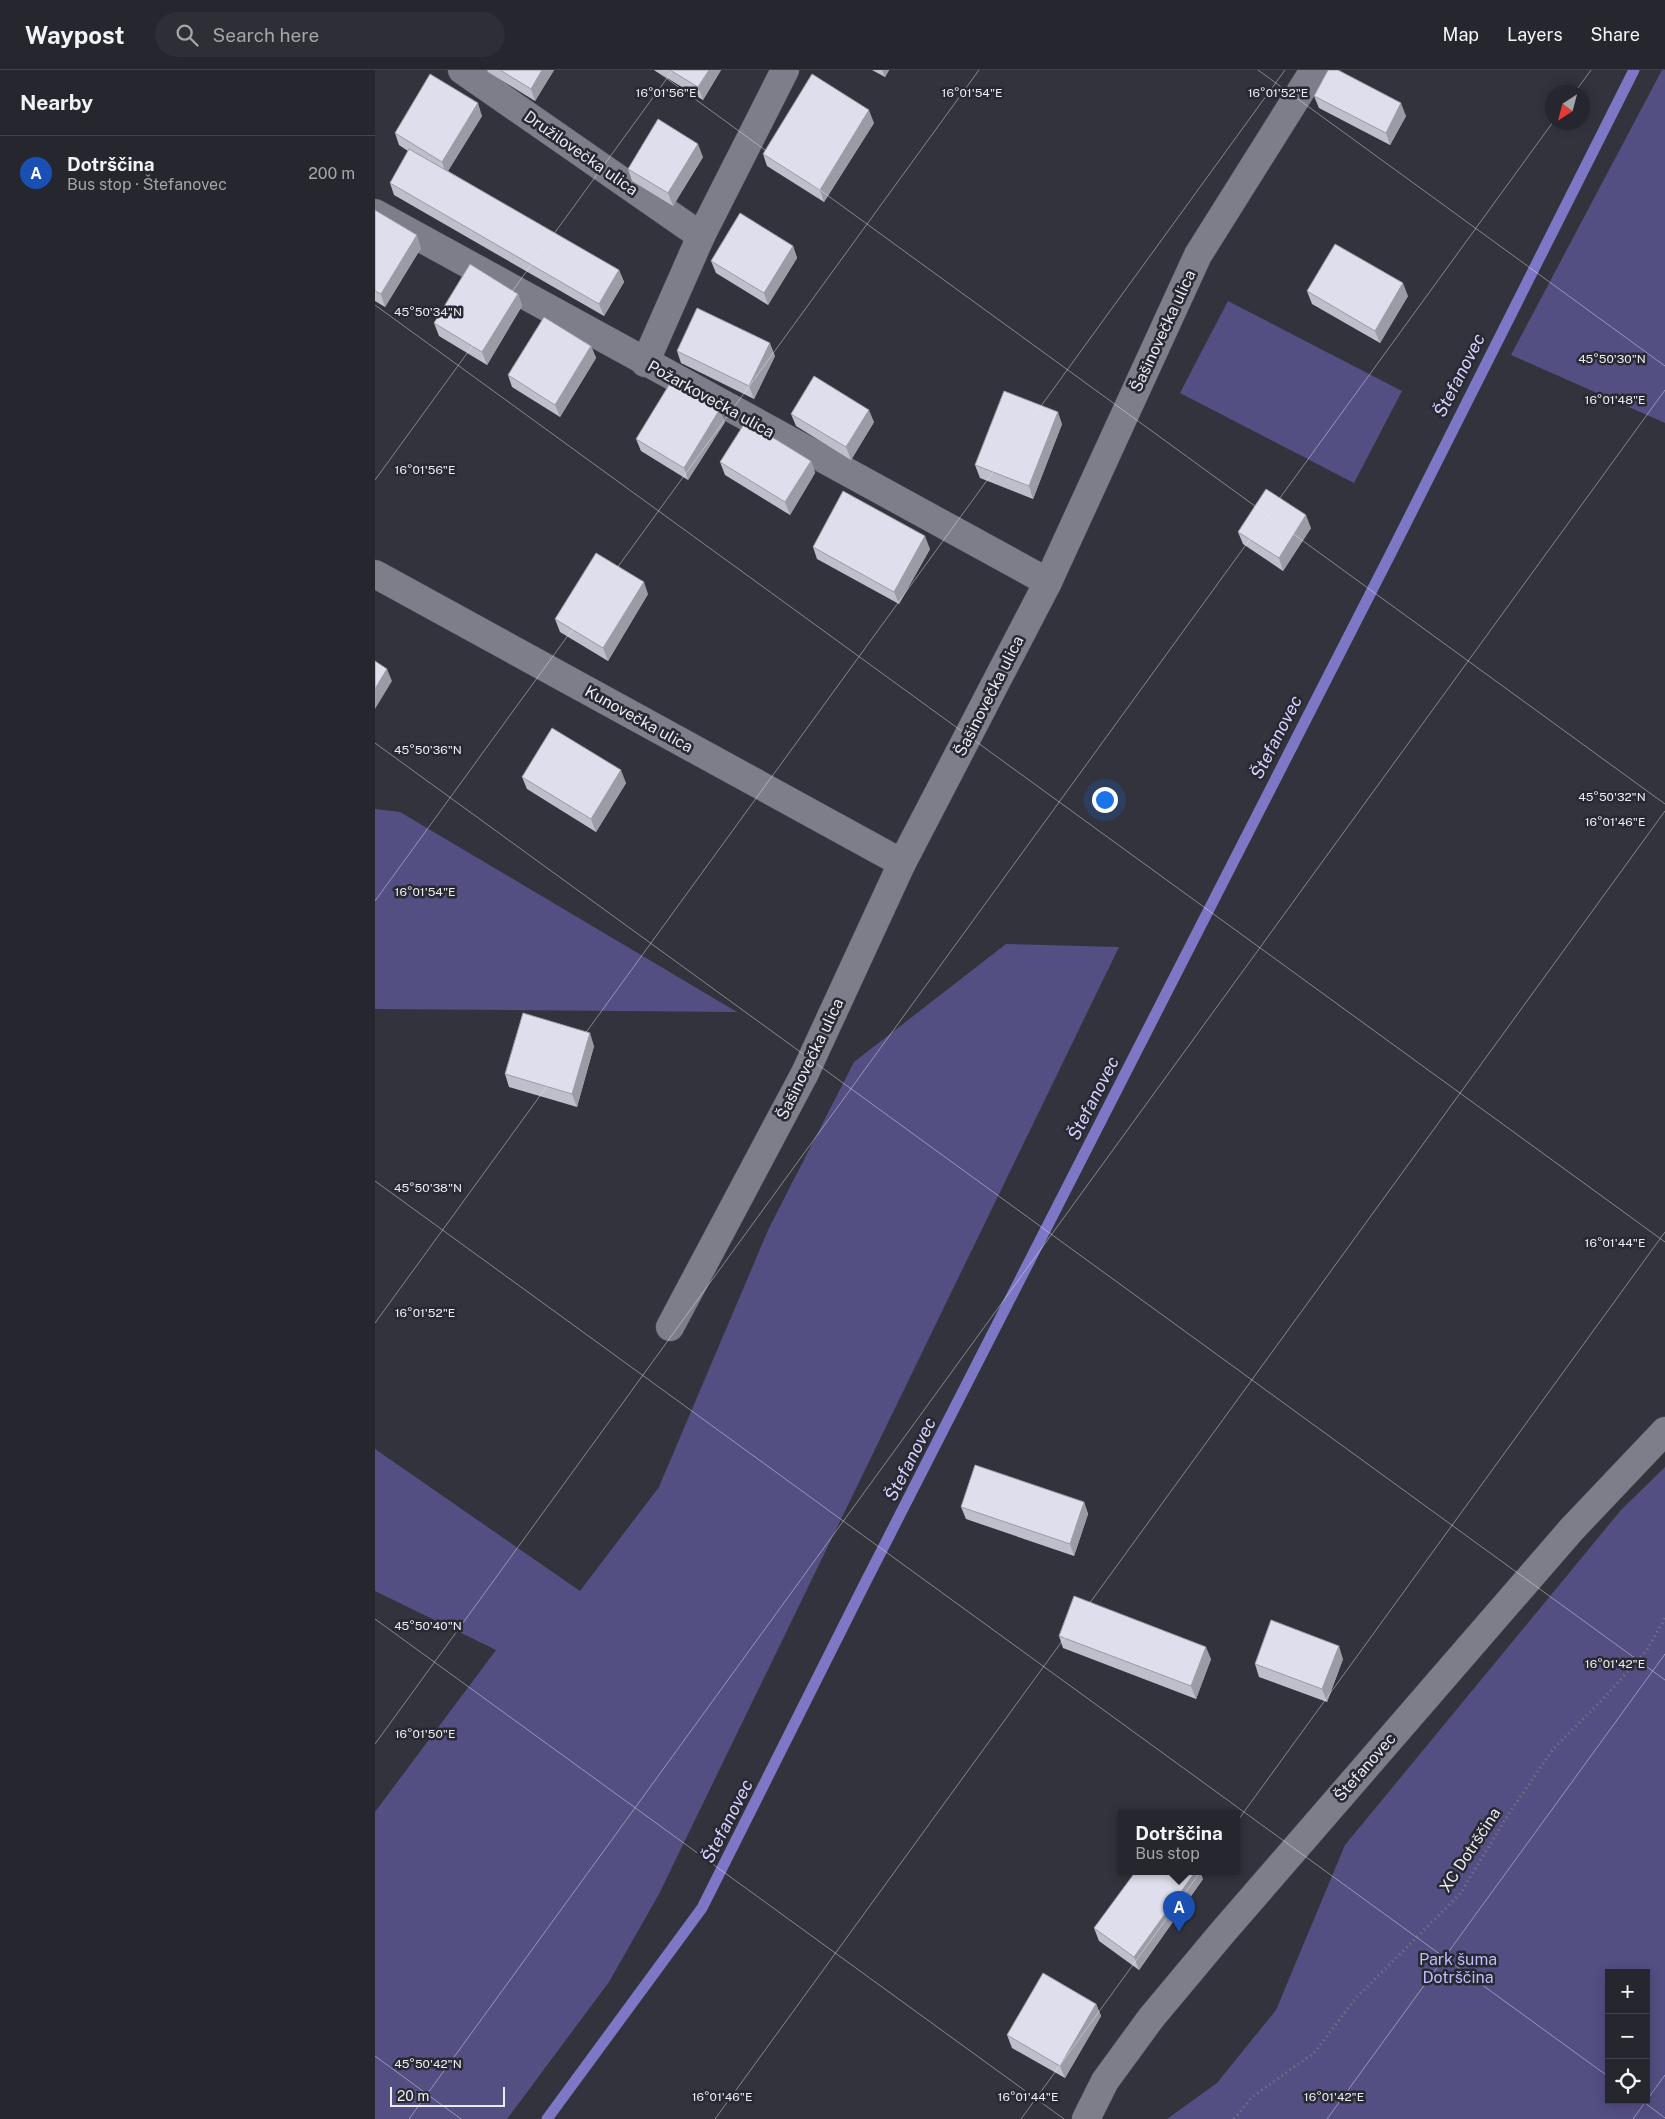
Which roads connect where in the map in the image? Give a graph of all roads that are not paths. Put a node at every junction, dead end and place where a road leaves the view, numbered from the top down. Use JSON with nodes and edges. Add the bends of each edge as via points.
{"nodes":[{"id":1,"x":462,"y":70,"type":"edge"},
{"id":2,"x":785,"y":70,"type":"edge"},
{"id":3,"x":1314,"y":70,"type":"edge"},
{"id":4,"x":375,"y":213,"type":"edge"},
{"id":5,"x":701,"y":236,"type":"junction"},
{"id":6,"x":645,"y":363,"type":"junction"},
{"id":7,"x":375,"y":574,"type":"edge"},
{"id":8,"x":1048,"y":582,"type":"junction"},
{"id":9,"x":902,"y":863,"type":"junction"},
{"id":10,"x":670,"y":1327,"type":"dead end"},
{"id":11,"x":1665,"y":1431,"type":"edge"},
{"id":12,"x":1085,"y":2119,"type":"edge"}],
"edges":[{"from":1,"to":5,"type":"street","name":"Družilovečka ulica"},
{"from":2,"to":5,"type":"street"},
{"from":3,"to":8,"type":"street","name":"Šašinovečka ulica","via":[[1198,255]]},
{"from":4,"to":6,"type":"street","name":"Požarkovečka ulica"},
{"from":5,"to":6,"type":"street"},
{"from":6,"to":8,"type":"street","name":"Požarkovečka ulica"},
{"from":7,"to":9,"type":"street","name":"Kunovečka ulica"},
{"from":8,"to":9,"type":"street","name":"Šašinovečka ulica"},
{"from":9,"to":10,"type":"street","name":"Šašinovečka ulica","via":[[805,1073]]},
{"from":11,"to":12,"type":"street","name":"Štefanovec","via":[[1571,1530],[1221,1933],[1139,2034],[1105,2081]]}]}
